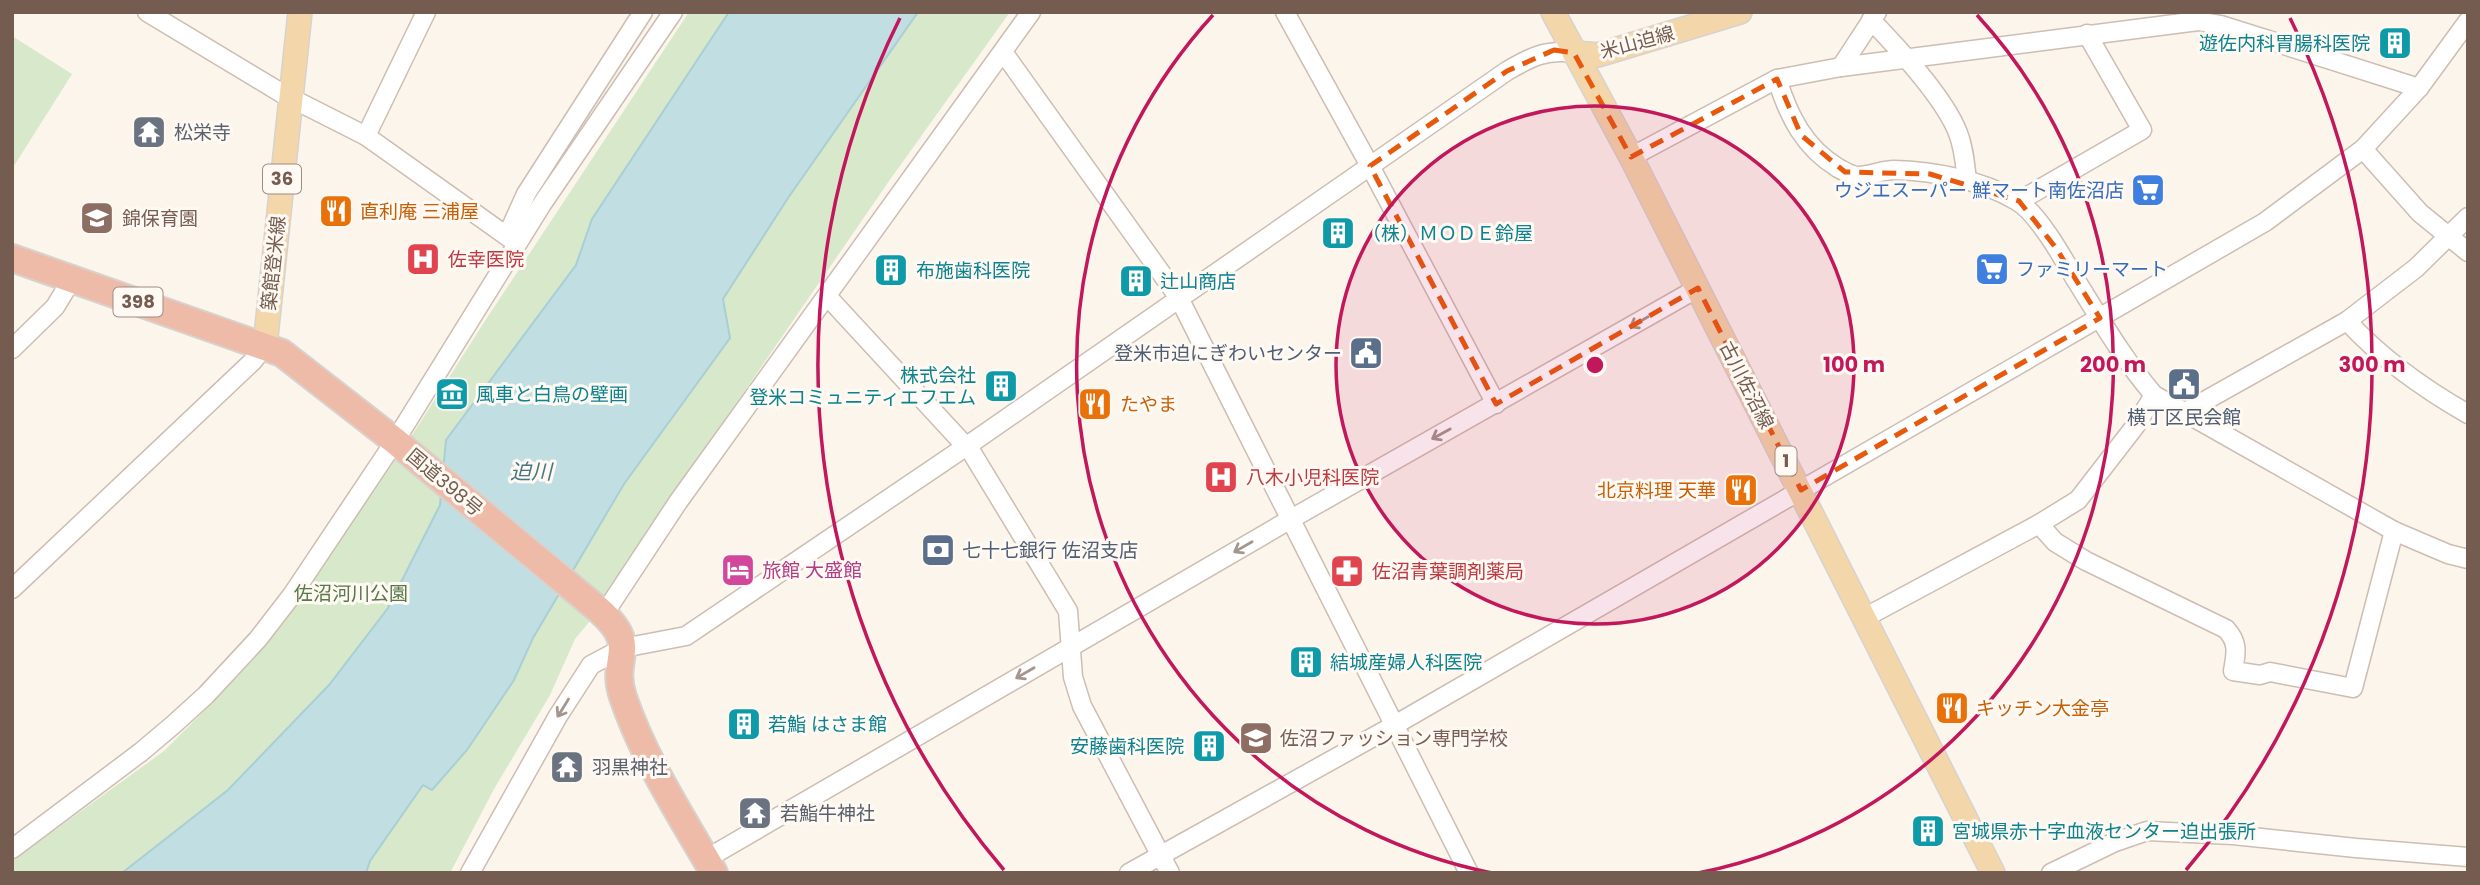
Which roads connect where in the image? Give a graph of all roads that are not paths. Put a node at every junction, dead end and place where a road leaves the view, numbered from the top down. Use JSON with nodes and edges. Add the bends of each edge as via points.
{"nodes":[{"id":1,"x":147,"y":12,"type":"edge"},
{"id":2,"x":300,"y":12,"type":"edge"},
{"id":3,"x":426,"y":12,"type":"edge"},
{"id":4,"x":643,"y":12,"type":"edge"},
{"id":5,"x":673,"y":12,"type":"edge"},
{"id":6,"x":1031,"y":12,"type":"edge"},
{"id":7,"x":1284,"y":12,"type":"edge"},
{"id":8,"x":1553,"y":12,"type":"edge"},
{"id":9,"x":1740,"y":12,"type":"edge"},
{"id":10,"x":1874,"y":16,"type":"edge"},
{"id":11,"x":2203,"y":17,"type":"edge"},
{"id":12,"x":2468,"y":21,"type":"edge"},
{"id":13,"x":2087,"y":34,"type":"junction"},
{"id":14,"x":1003,"y":52,"type":"junction"},
{"id":15,"x":1574,"y":52,"type":"junction"},
{"id":16,"x":1907,"y":58,"type":"junction"},
{"id":17,"x":1841,"y":66,"type":"junction"},
{"id":18,"x":1777,"y":79,"type":"junction"},
{"id":19,"x":2419,"y":88,"type":"junction"},
{"id":20,"x":291,"y":97,"type":"junction"},
{"id":21,"x":366,"y":136,"type":"junction"},
{"id":22,"x":2363,"y":149,"type":"junction"},
{"id":23,"x":1631,"y":157,"type":"junction"},
{"id":24,"x":1370,"y":166,"type":"junction"},
{"id":25,"x":1967,"y":181,"type":"junction"},
{"id":26,"x":2019,"y":201,"type":"junction"},
{"id":27,"x":2468,"y":217,"type":"edge"},
{"id":28,"x":2449,"y":238,"type":"junction"},
{"id":29,"x":513,"y":240,"type":"junction"},
{"id":30,"x":2468,"y":252,"type":"edge"},
{"id":31,"x":12,"y":258,"type":"edge"},
{"id":32,"x":72,"y":279,"type":"junction"},
{"id":33,"x":1698,"y":288,"type":"junction"},
{"id":34,"x":827,"y":296,"type":"junction"},
{"id":35,"x":1179,"y":298,"type":"junction"},
{"id":36,"x":2100,"y":318,"type":"junction"},
{"id":37,"x":2347,"y":321,"type":"junction"},
{"id":38,"x":265,"y":346,"type":"junction"},
{"id":39,"x":12,"y":349,"type":"edge"},
{"id":40,"x":2154,"y":395,"type":"junction"},
{"id":41,"x":1496,"y":404,"type":"junction"},
{"id":42,"x":2185,"y":412,"type":"junction"},
{"id":43,"x":2468,"y":414,"type":"edge"},
{"id":44,"x":395,"y":441,"type":"junction"},
{"id":45,"x":966,"y":447,"type":"junction"},
{"id":46,"x":1801,"y":490,"type":"junction"},
{"id":47,"x":1291,"y":519,"type":"junction"},
{"id":48,"x":2039,"y":524,"type":"junction"},
{"id":49,"x":2394,"y":531,"type":"junction"},
{"id":50,"x":2468,"y":559,"type":"edge"},
{"id":51,"x":12,"y":589,"type":"edge"},
{"id":52,"x":598,"y":610,"type":"junction"},
{"id":53,"x":1864,"y":618,"type":"junction"},
{"id":54,"x":1070,"y":647,"type":"junction"},
{"id":55,"x":614,"y":652,"type":"junction"},
{"id":56,"x":1394,"y":726,"type":"junction"},
{"id":57,"x":12,"y":849,"type":"edge"},
{"id":58,"x":1160,"y":856,"type":"junction"},
{"id":59,"x":2468,"y":856,"type":"edge"},
{"id":60,"x":710,"y":866,"type":"edge"},
{"id":61,"x":470,"y":873,"type":"edge"},
{"id":62,"x":1129,"y":873,"type":"edge"},
{"id":63,"x":1170,"y":873,"type":"edge"},
{"id":64,"x":1469,"y":873,"type":"edge"},
{"id":65,"x":1993,"y":873,"type":"edge"},
{"id":66,"x":2051,"y":873,"type":"edge"}],
"edges":[{"from":1,"to":20,"type":"street"},
{"from":2,"to":20,"type":"main road","name":"築館登米線","number":"36"},
{"from":3,"to":21,"type":"street"},
{"from":4,"to":29,"type":"street","via":[[526,194]]},
{"from":5,"to":29,"type":"street"},
{"from":6,"to":14,"type":"street"},
{"from":7,"to":24,"type":"street"},
{"from":8,"to":15,"type":"main road","name":"古川佐沼線","number":"1"},
{"from":9,"to":15,"type":"main road","name":"米山迫線","via":[[1598,55]]},
{"from":10,"to":16,"type":"street"},
{"from":10,"to":17,"type":"street"},
{"from":11,"to":13,"type":"street"},
{"from":11,"to":19,"type":"street"},
{"from":12,"to":19,"type":"street"},
{"from":13,"to":16,"type":"street"},
{"from":13,"to":26,"type":"street","via":[[2142,130]]},
{"from":14,"to":34,"type":"street"},
{"from":14,"to":35,"type":"street"},
{"from":15,"to":23,"type":"main road","name":"古川佐沼線","number":"1"},
{"from":15,"to":24,"type":"street","via":[[1553,50],[1526,60]]},
{"from":16,"to":17,"type":"street"},
{"from":16,"to":25,"type":"street","via":[[1957,130]]},
{"from":17,"to":18,"type":"street"},
{"from":18,"to":23,"type":"street"},
{"from":18,"to":25,"type":"street","via":[[1801,135],[1815,152],[1845,172],[1857,176],[1893,170]]},
{"from":19,"to":22,"type":"street"},
{"from":20,"to":21,"type":"street"},
{"from":20,"to":38,"type":"main road","name":"築館登米線","number":"36"},
{"from":21,"to":29,"type":"street"},
{"from":22,"to":28,"type":"street"},
{"from":22,"to":36,"type":"street","via":[[2265,222]]},
{"from":23,"to":33,"type":"main road","name":"古川佐沼線","number":"1"},
{"from":24,"to":35,"type":"street"},
{"from":24,"to":41,"type":"street"},
{"from":25,"to":26,"type":"street"},
{"from":26,"to":36,"type":"street","via":[[2056,248]]},
{"from":27,"to":28,"type":"street"},
{"from":28,"to":30,"type":"street"},
{"from":28,"to":37,"type":"street"},
{"from":29,"to":44,"type":"street"},
{"from":31,"to":32,"type":"highway","name":"国道398号","number":"398"},
{"from":32,"to":38,"type":"highway","name":"国道398号","number":"398"},
{"from":32,"to":39,"type":"street","via":[[55,307]]},
{"from":33,"to":41,"type":"street","one_way":true},
{"from":33,"to":46,"type":"main road","name":"古川佐沼線","number":"1"},
{"from":34,"to":45,"type":"street"},
{"from":34,"to":52,"type":"street","via":[[678,502],[610,605]]},
{"from":35,"to":45,"type":"street"},
{"from":35,"to":47,"type":"street"},
{"from":36,"to":40,"type":"street"},
{"from":36,"to":46,"type":"street"},
{"from":37,"to":42,"type":"street"},
{"from":37,"to":43,"type":"street","via":[[2402,371]]},
{"from":38,"to":44,"type":"highway","name":"国道398号","number":"398","via":[[282,353]]},
{"from":38,"to":51,"type":"street"},
{"from":40,"to":42,"type":"street"},
{"from":40,"to":48,"type":"street","via":[[2078,500]]},
{"from":41,"to":47,"type":"street","one_way":true},
{"from":42,"to":49,"type":"street"},
{"from":44,"to":52,"type":"highway","name":"国道398号","number":"398"},
{"from":44,"to":57,"type":"street","via":[[292,595],[206,695],[141,752]]},
{"from":45,"to":54,"type":"street","via":[[1068,611]]},
{"from":45,"to":55,"type":"street","via":[[687,636]]},
{"from":46,"to":53,"type":"main road","name":"古川佐沼線","number":"1"},
{"from":46,"to":56,"type":"street"},
{"from":47,"to":54,"type":"street","one_way":true},
{"from":47,"to":56,"type":"street"},
{"from":48,"to":49,"type":"street","via":[[2054,542],[2086,561],[2226,629],[2237,648],[2233,671],[2270,672],[2353,688]]},
{"from":48,"to":53,"type":"street"},
{"from":49,"to":50,"type":"street"},
{"from":52,"to":55,"type":"highway","name":"国道398号","number":"398","via":[[621,634]]},
{"from":53,"to":65,"type":"main road","name":"古川佐沼線","number":"1"},
{"from":54,"to":58,"type":"street","via":[[1082,706]]},
{"from":54,"to":60,"type":"street","one_way":true},
{"from":55,"to":60,"type":"highway","via":[[621,667],[621,693],[644,749]]},
{"from":55,"to":61,"type":"street","one_way":true,"via":[[591,664]]},
{"from":56,"to":58,"type":"street"},
{"from":56,"to":64,"type":"street"},
{"from":58,"to":62,"type":"street"},
{"from":58,"to":63,"type":"street"},
{"from":59,"to":66,"type":"street","via":[[2147,831]]}]}
